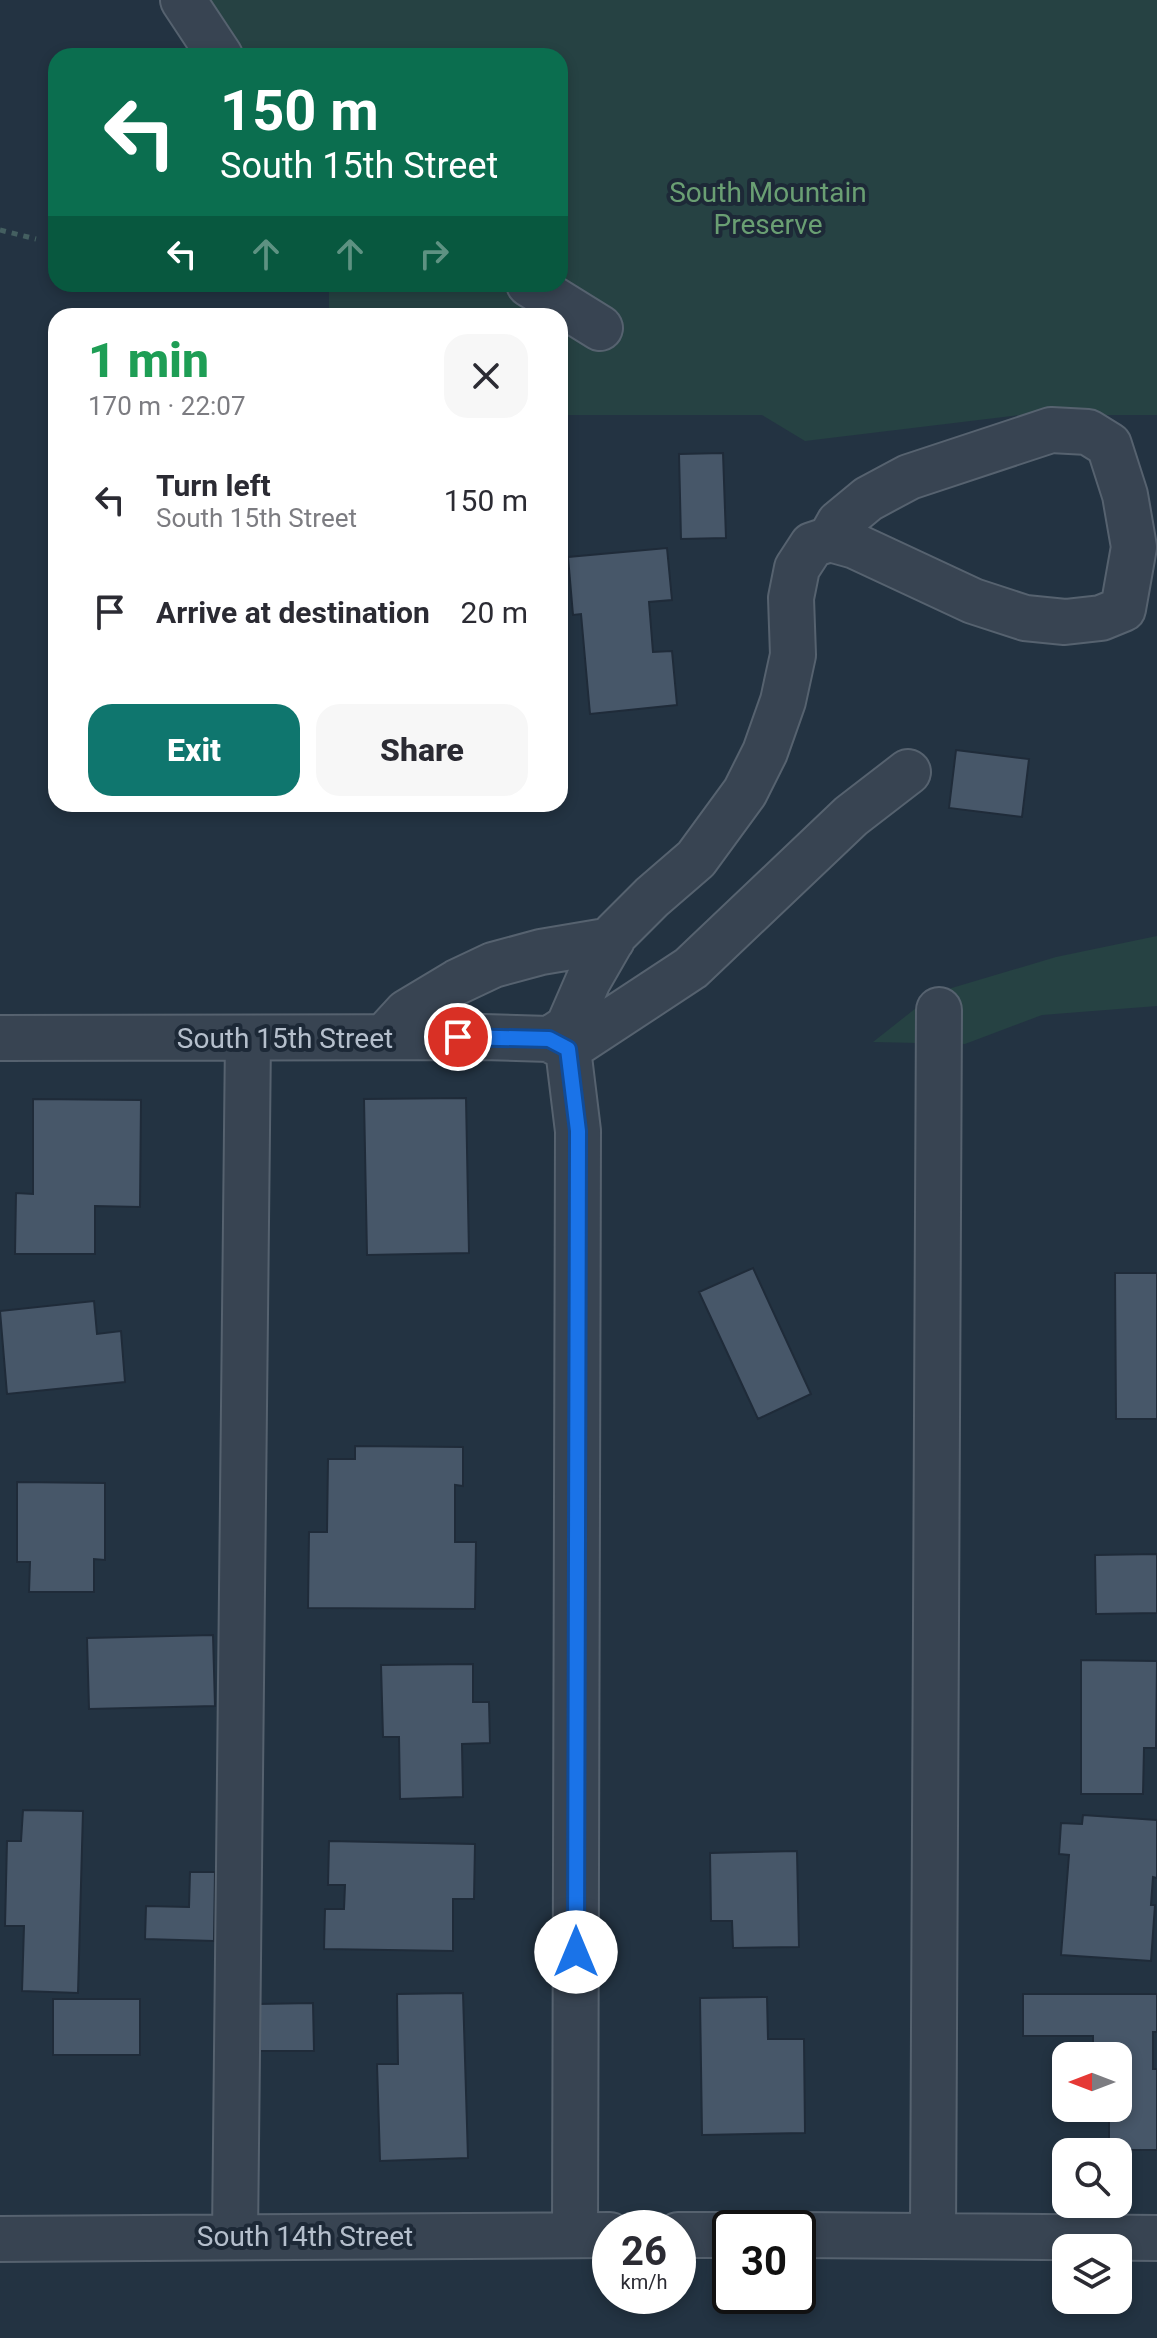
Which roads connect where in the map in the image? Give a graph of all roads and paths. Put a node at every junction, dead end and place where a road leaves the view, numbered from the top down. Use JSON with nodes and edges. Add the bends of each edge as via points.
{"nodes":[{"id":1,"x":183,"y":0,"type":"edge"},
{"id":2,"x":215,"y":48,"type":"edge"},
{"id":3,"x":0,"y":230,"type":"edge"},
{"id":4,"x":36,"y":239,"type":"dead end"},
{"id":5,"x":542,"y":292,"type":"edge"},
{"id":6,"x":568,"y":308,"type":"edge"},
{"id":7,"x":568,"y":308,"type":"edge"},
{"id":8,"x":600,"y":328,"type":"dead end"},
{"id":9,"x":830,"y":539,"type":"junction"},
{"id":10,"x":908,"y":772,"type":"dead end"},
{"id":11,"x":612,"y":940,"type":"junction"},
{"id":12,"x":939,"y":1010,"type":"dead end"},
{"id":13,"x":384,"y":1037,"type":"junction"},
{"id":14,"x":0,"y":1038,"type":"edge"},
{"id":15,"x":248,"y":1038,"type":"junction"},
{"id":16,"x":559,"y":1044,"type":"junction"},
{"id":17,"x":593,"y":2210,"type":"edge"},
{"id":18,"x":592,"y":2235,"type":"edge"},
{"id":19,"x":816,"y":2235,"type":"edge"},
{"id":20,"x":933,"y":2235,"type":"junction"},
{"id":21,"x":235,"y":2236,"type":"junction"},
{"id":22,"x":1157,"y":2238,"type":"edge"},
{"id":23,"x":0,"y":2239,"type":"edge"}],
"edges":[{"from":1,"to":2,"type":"street"},
{"from":3,"to":4,"type":"path"},
{"from":5,"to":7,"type":"street"},
{"from":6,"to":8,"type":"street"},
{"from":9,"to":9,"type":"street","via":[[973,601],[1025,618],[1065,622],[1123,609],[1134,547],[1109,445],[1088,432],[1051,430],[909,477],[858,507]]},
{"from":9,"to":11,"type":"street","via":[[812,545],[797,568],[791,598],[793,655],[786,686],[765,752],[745,792],[696,859]]},
{"from":10,"to":16,"type":"street","via":[[851,816],[691,968]]},
{"from":11,"to":13,"type":"street","via":[[493,965],[407,1012]]},
{"from":11,"to":16,"type":"street"},
{"from":12,"to":20,"type":"street"},
{"from":13,"to":15,"type":"street","name":"South 15th Street"},
{"from":13,"to":16,"type":"street","name":"South 15th Street"},
{"from":14,"to":15,"type":"street","name":"South 15th Street"},
{"from":15,"to":21,"type":"street"},
{"from":16,"to":17,"type":"street","via":[[578,1131]]},
{"from":18,"to":21,"type":"street","name":"South 14th Street"},
{"from":19,"to":20,"type":"street"},
{"from":20,"to":22,"type":"street"},
{"from":21,"to":23,"type":"street","name":"South 14th Street"}]}
